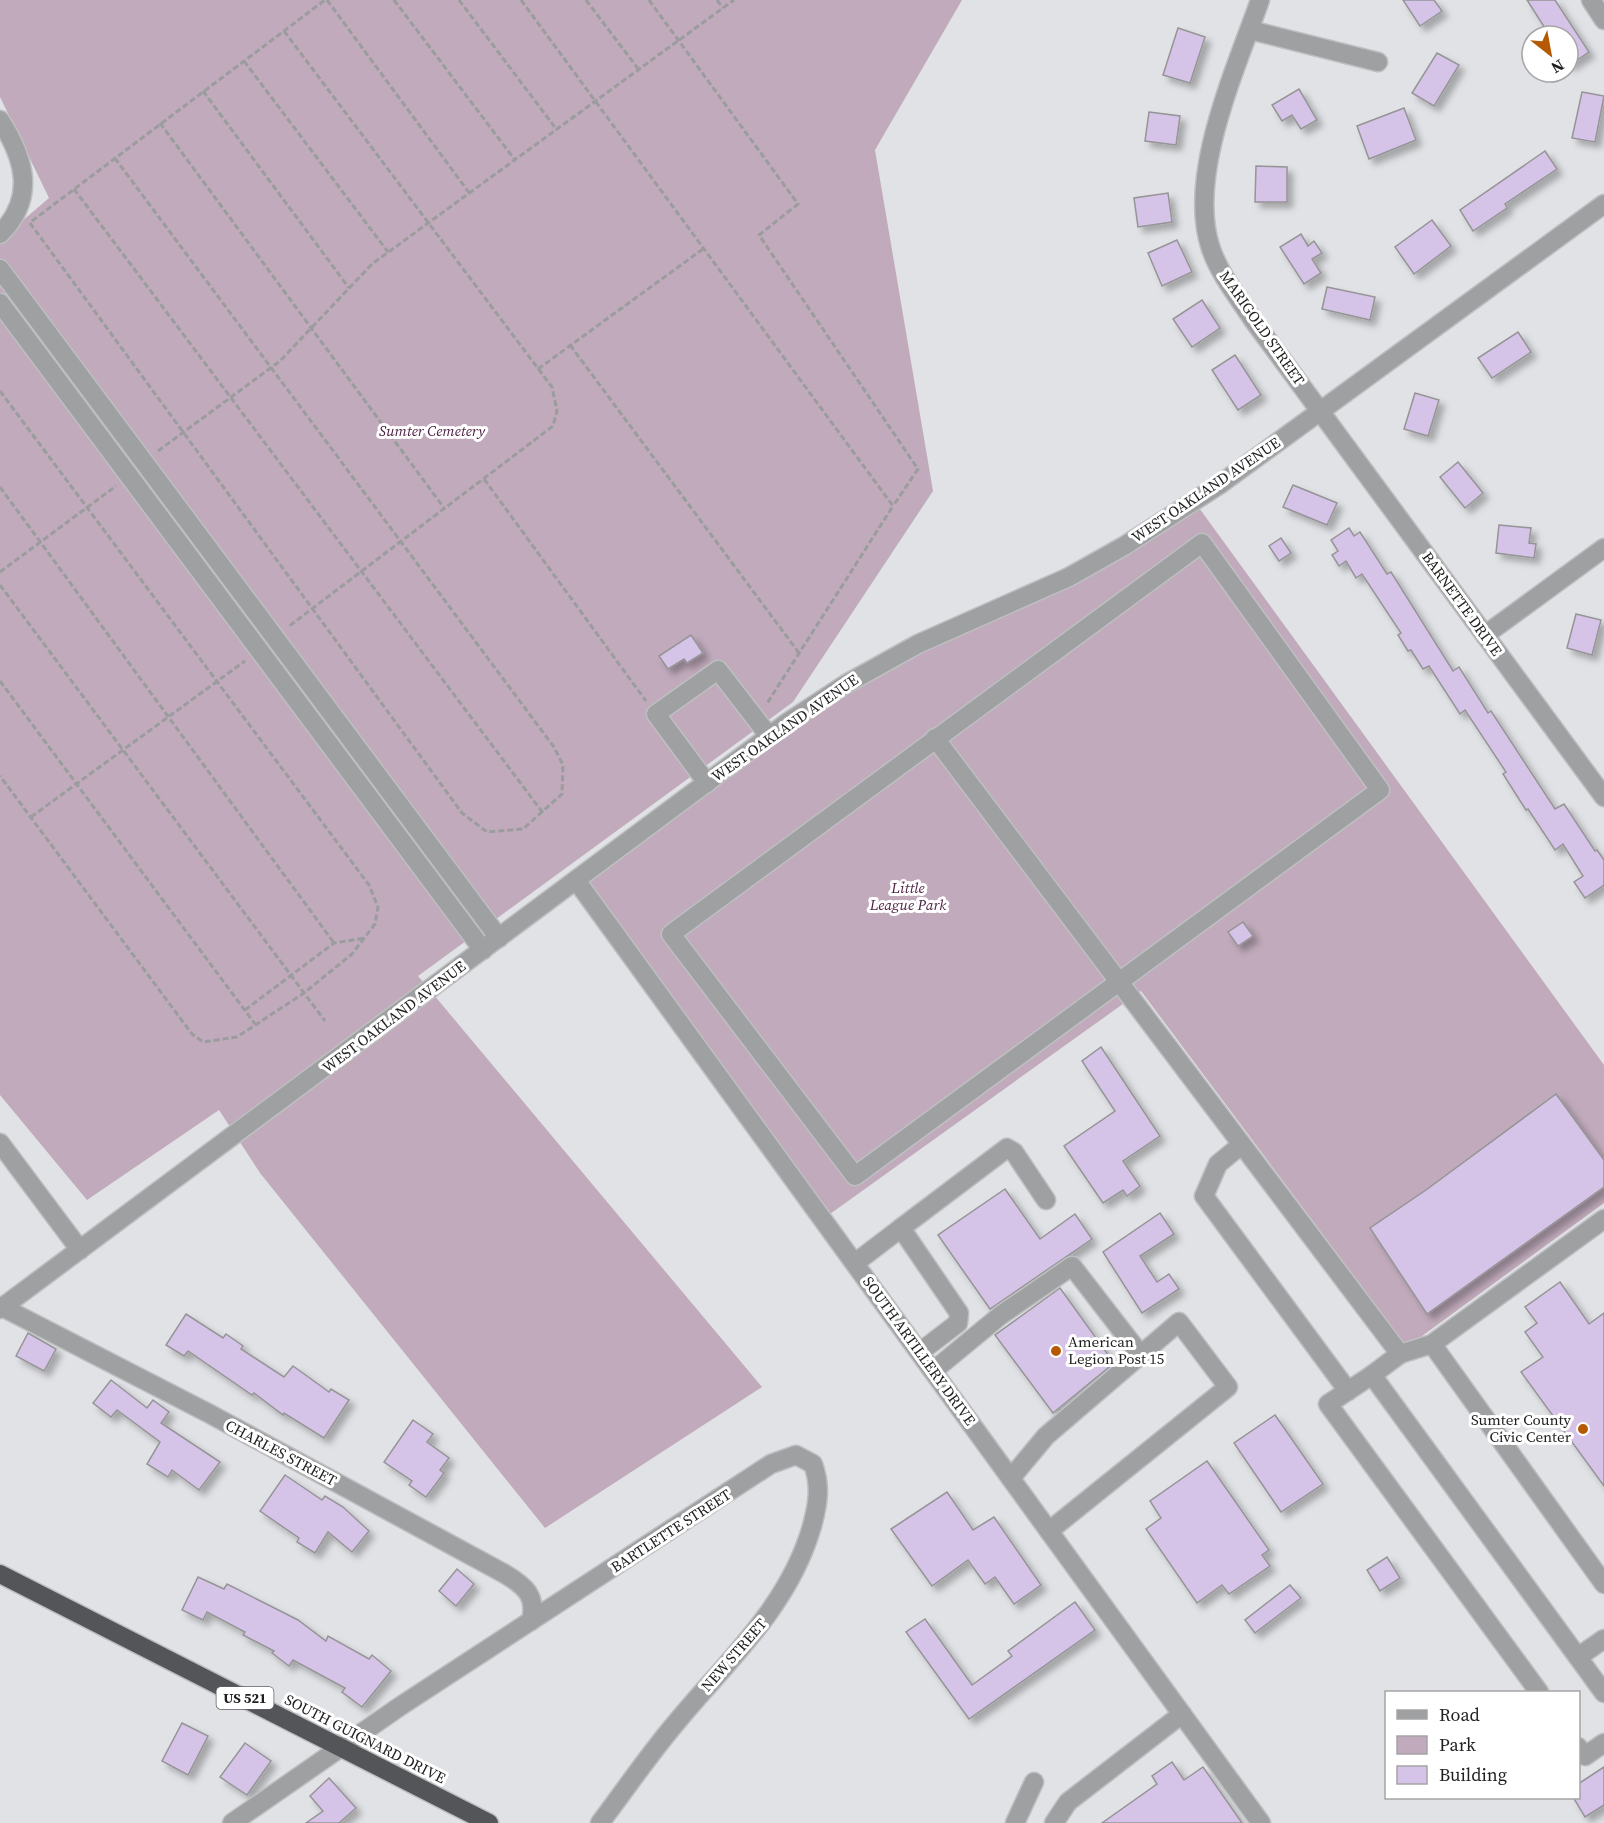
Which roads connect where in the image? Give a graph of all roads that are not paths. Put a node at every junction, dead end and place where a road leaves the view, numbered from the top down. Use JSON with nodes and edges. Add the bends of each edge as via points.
{"nodes":[{"id":1,"x":1260,"y":0,"type":"edge"},
{"id":2,"x":1592,"y":0,"type":"edge"},
{"id":3,"x":1604,"y":20,"type":"edge"},
{"id":4,"x":1250,"y":30,"type":"junction"},
{"id":5,"x":1378,"y":62,"type":"dead end"},
{"id":6,"x":0,"y":120,"type":"edge"},
{"id":7,"x":1604,"y":204,"type":"edge"},
{"id":8,"x":0,"y":234,"type":"edge"},
{"id":9,"x":0,"y":269,"type":"edge"},
{"id":10,"x":0,"y":303,"type":"edge"},
{"id":11,"x":1320,"y":411,"type":"junction"},
{"id":12,"x":1604,"y":548,"type":"edge"},
{"id":13,"x":1485,"y":635,"type":"junction"},
{"id":14,"x":769,"y":736,"type":"junction"},
{"id":15,"x":935,"y":738,"type":"junction"},
{"id":16,"x":706,"y":783,"type":"junction"},
{"id":17,"x":1604,"y":797,"type":"edge"},
{"id":18,"x":576,"y":880,"type":"junction"},
{"id":19,"x":499,"y":938,"type":"junction"},
{"id":20,"x":483,"y":950,"type":"junction"},
{"id":21,"x":1118,"y":982,"type":"junction"},
{"id":22,"x":0,"y":1143,"type":"edge"},
{"id":23,"x":1241,"y":1145,"type":"junction"},
{"id":24,"x":1046,"y":1200,"type":"dead end"},
{"id":25,"x":1604,"y":1219,"type":"edge"},
{"id":26,"x":901,"y":1228,"type":"junction"},
{"id":27,"x":80,"y":1250,"type":"junction"},
{"id":28,"x":855,"y":1263,"type":"junction"},
{"id":29,"x":1,"y":1307,"type":"edge"},
{"id":30,"x":1432,"y":1344,"type":"junction"},
{"id":31,"x":920,"y":1352,"type":"junction"},
{"id":32,"x":1140,"y":1354,"type":"junction"},
{"id":33,"x":1400,"y":1354,"type":"junction"},
{"id":34,"x":933,"y":1371,"type":"junction"},
{"id":35,"x":1372,"y":1375,"type":"junction"},
{"id":36,"x":1348,"y":1391,"type":"junction"},
{"id":37,"x":813,"y":1464,"type":"joint"},
{"id":38,"x":1011,"y":1478,"type":"junction"},
{"id":39,"x":1049,"y":1531,"type":"junction"},
{"id":40,"x":0,"y":1574,"type":"edge"},
{"id":41,"x":1604,"y":1584,"type":"edge"},
{"id":42,"x":531,"y":1621,"type":"junction"},
{"id":43,"x":1604,"y":1639,"type":"edge"},
{"id":44,"x":1578,"y":1657,"type":"junction"},
{"id":45,"x":1538,"y":1691,"type":"edge"},
{"id":46,"x":1604,"y":1693,"type":"edge"},
{"id":47,"x":1182,"y":1714,"type":"junction"},
{"id":48,"x":1604,"y":1743,"type":"edge"},
{"id":49,"x":343,"y":1748,"type":"junction"},
{"id":50,"x":1580,"y":1750,"type":"edge"},
{"id":51,"x":1034,"y":1782,"type":"dead end"},
{"id":52,"x":232,"y":1823,"type":"edge"},
{"id":53,"x":489,"y":1823,"type":"edge"},
{"id":54,"x":600,"y":1823,"type":"edge"},
{"id":55,"x":1016,"y":1823,"type":"edge"},
{"id":56,"x":1054,"y":1823,"type":"edge"},
{"id":57,"x":1261,"y":1823,"type":"edge"}],
"edges":[{"from":1,"to":4,"type":"street","name":"MARIGOLD STREET"},
{"from":2,"to":3,"type":"street"},
{"from":4,"to":5,"type":"street"},
{"from":4,"to":11,"type":"street","name":"MARIGOLD STREET","via":[[1211,146],[1205,200],[1210,246],[1229,285]]},
{"from":6,"to":8,"type":"street","via":[[17,150],[24,180],[18,211]]},
{"from":7,"to":11,"type":"street","name":"WEST OAKLAND AVENUE"},
{"from":9,"to":19,"type":"street"},
{"from":10,"to":20,"type":"street"},
{"from":11,"to":13,"type":"street","name":"BARNETTE DRIVE"},
{"from":11,"to":14,"type":"street","name":"WEST OAKLAND AVENUE","via":[[1219,485],[1124,546],[1069,578],[882,662]]},
{"from":12,"to":13,"type":"street"},
{"from":13,"to":17,"type":"street","name":"BARNETTE DRIVE"},
{"from":14,"to":16,"type":"street","name":"WEST OAKLAND AVENUE"},
{"from":14,"to":16,"type":"street","via":[[718,670],[656,714]]},
{"from":15,"to":21,"type":"street"},
{"from":15,"to":21,"type":"street","via":[[671,934],[855,1176]]},
{"from":15,"to":21,"type":"street","via":[[1203,543],[1380,790]]},
{"from":16,"to":18,"type":"street","name":"WEST OAKLAND AVENUE"},
{"from":18,"to":19,"type":"street","name":"WEST OAKLAND AVENUE"},
{"from":18,"to":28,"type":"street","name":"SOUTH ARTILLERY DRIVE"},
{"from":19,"to":20,"type":"street","name":"WEST OAKLAND AVENUE"},
{"from":20,"to":27,"type":"street","name":"WEST OAKLAND AVENUE"},
{"from":21,"to":23,"type":"street"},
{"from":22,"to":27,"type":"street"},
{"from":23,"to":33,"type":"street"},
{"from":23,"to":36,"type":"street","via":[[1218,1164],[1204,1196]]},
{"from":24,"to":26,"type":"street","via":[[1014,1152],[1007,1149]]},
{"from":25,"to":30,"type":"street"},
{"from":26,"to":28,"type":"street"},
{"from":26,"to":31,"type":"street","via":[[959,1313],[958,1323]]},
{"from":27,"to":29,"type":"street","name":"WEST OAKLAND AVENUE"},
{"from":28,"to":31,"type":"street","name":"SOUTH ARTILLERY DRIVE"},
{"from":29,"to":42,"type":"street","name":"CHARLES STREET","via":[[210,1414],[524,1585],[533,1601]]},
{"from":30,"to":33,"type":"street"},
{"from":30,"to":41,"type":"street"},
{"from":31,"to":34,"type":"street","name":"SOUTH ARTILLERY DRIVE"},
{"from":32,"to":34,"type":"street","via":[[1072,1266],[1001,1315]]},
{"from":32,"to":38,"type":"street","via":[[1046,1436]]},
{"from":32,"to":39,"type":"street","via":[[1179,1322],[1228,1387]]},
{"from":33,"to":35,"type":"street"},
{"from":34,"to":38,"type":"street","name":"SOUTH ARTILLERY DRIVE"},
{"from":35,"to":36,"type":"street"},
{"from":35,"to":44,"type":"street"},
{"from":36,"to":45,"type":"street","via":[[1328,1404]]},
{"from":37,"to":42,"type":"street","name":"BARTLETTE STREET","via":[[796,1455],[771,1464]]},
{"from":37,"to":54,"type":"street","name":"NEW STREET","via":[[819,1479],[817,1502],[807,1543],[788,1585],[771,1612],[673,1726]]},
{"from":38,"to":39,"type":"street","name":"SOUTH ARTILLERY DRIVE"},
{"from":39,"to":47,"type":"street","name":"SOUTH ARTILLERY DRIVE"},
{"from":40,"to":49,"type":"highway","name":"SOUTH GUIGNARD DRIVE","number":"US 521"},
{"from":42,"to":49,"type":"street","name":"BARTLETTE STREET"},
{"from":43,"to":44,"type":"street"},
{"from":44,"to":46,"type":"street"},
{"from":47,"to":56,"type":"street","via":[[1068,1802]]},
{"from":47,"to":57,"type":"street","name":"SOUTH ARTILLERY DRIVE"},
{"from":48,"to":50,"type":"street","via":[[1585,1756]]},
{"from":49,"to":52,"type":"street","name":"BARTLETTE STREET"},
{"from":49,"to":53,"type":"highway","name":"SOUTH GUIGNARD DRIVE","number":"US 521"},
{"from":51,"to":55,"type":"street"}]}
